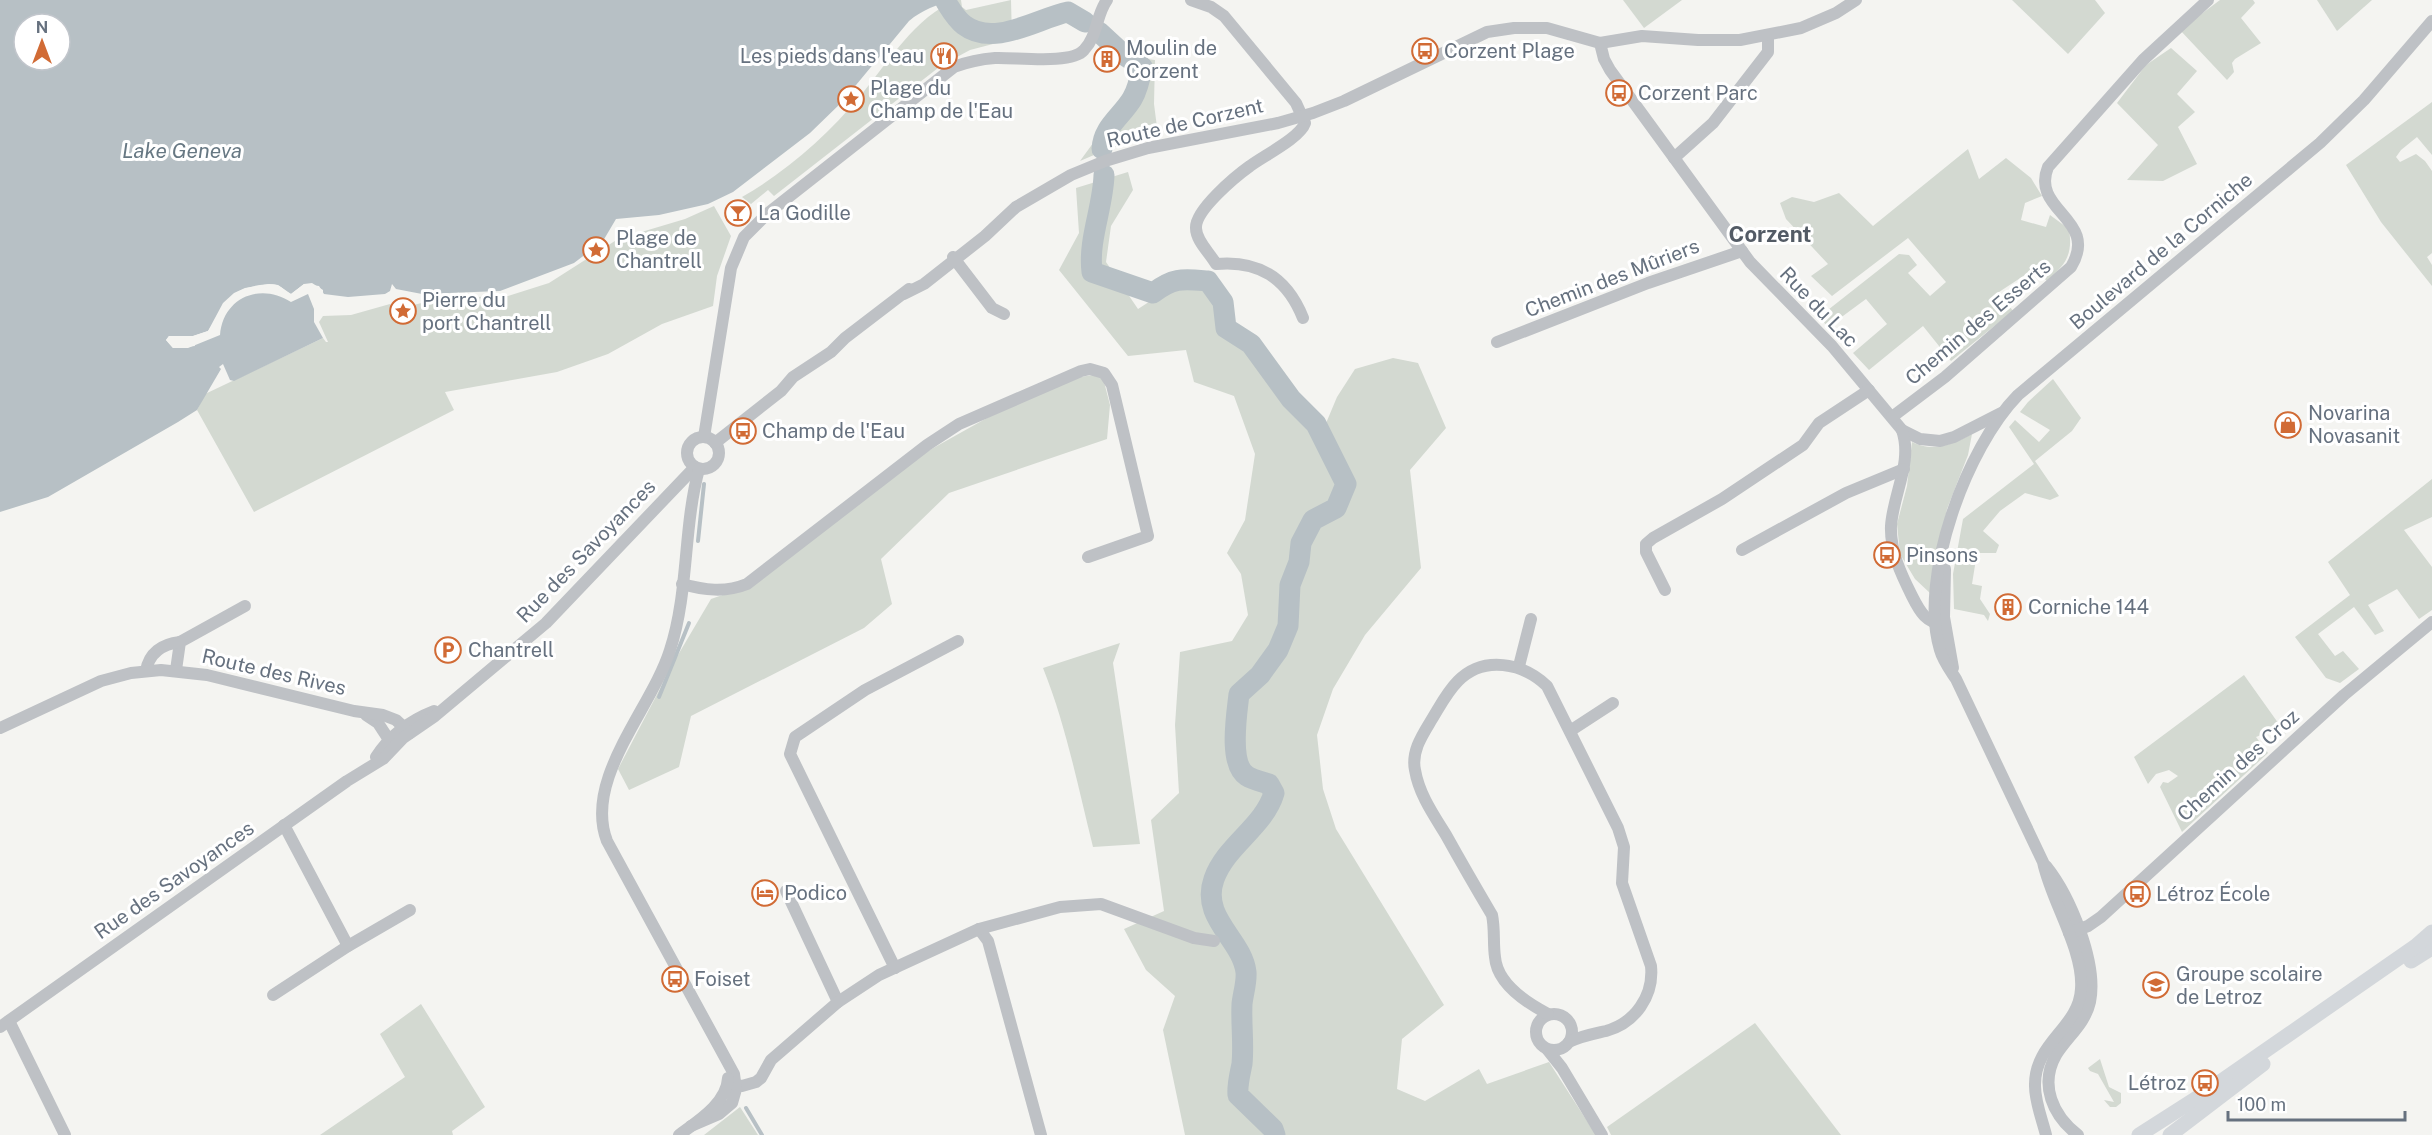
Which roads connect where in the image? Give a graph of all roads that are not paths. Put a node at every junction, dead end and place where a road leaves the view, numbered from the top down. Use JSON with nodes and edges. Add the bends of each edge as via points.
{"nodes":[{"id":1,"x":1107,"y":0,"type":"edge"},
{"id":2,"x":1856,"y":0,"type":"edge"},
{"id":3,"x":2208,"y":0,"type":"edge"},
{"id":4,"x":1197,"y":2,"type":"edge"},
{"id":5,"x":2432,"y":21,"type":"edge"},
{"id":6,"x":1767,"y":36,"type":"junction"},
{"id":7,"x":1600,"y":42,"type":"junction"},
{"id":8,"x":1302,"y":116,"type":"junction"},
{"id":9,"x":1674,"y":158,"type":"junction"},
{"id":10,"x":1742,"y":250,"type":"junction"},
{"id":11,"x":954,"y":258,"type":"junction"},
{"id":12,"x":1004,"y":314,"type":"dead end"},
{"id":13,"x":1303,"y":318,"type":"dead end"},
{"id":14,"x":1497,"y":342,"type":"dead end"},
{"id":15,"x":1869,"y":390,"type":"junction"},
{"id":16,"x":2003,"y":412,"type":"junction"},
{"id":17,"x":1892,"y":417,"type":"junction"},
{"id":18,"x":1902,"y":430,"type":"junction"},
{"id":19,"x":710,"y":440,"type":"junction"},
{"id":20,"x":697,"y":468,"type":"junction"},
{"id":21,"x":1904,"y":469,"type":"junction"},
{"id":22,"x":1742,"y":550,"type":"dead end"},
{"id":23,"x":1088,"y":557,"type":"dead end"},
{"id":24,"x":682,"y":584,"type":"junction"},
{"id":25,"x":1665,"y":590,"type":"dead end"},
{"id":26,"x":245,"y":606,"type":"dead end"},
{"id":27,"x":1918,"y":607,"type":"junction"},
{"id":28,"x":1939,"y":610,"type":"junction"},
{"id":29,"x":1531,"y":619,"type":"dead end"},
{"id":30,"x":2432,"y":622,"type":"edge"},
{"id":31,"x":1940,"y":624,"type":"junction"},
{"id":32,"x":958,"y":641,"type":"dead end"},
{"id":33,"x":180,"y":642,"type":"junction"},
{"id":34,"x":1519,"y":666,"type":"junction"},
{"id":35,"x":176,"y":670,"type":"junction"},
{"id":36,"x":146,"y":671,"type":"junction"},
{"id":37,"x":1613,"y":703,"type":"dead end"},
{"id":38,"x":362,"y":713,"type":"junction"},
{"id":39,"x":0,"y":728,"type":"edge"},
{"id":40,"x":407,"y":730,"type":"junction"},
{"id":41,"x":1570,"y":730,"type":"junction"},
{"id":42,"x":392,"y":744,"type":"junction"},
{"id":43,"x":284,"y":825,"type":"junction"},
{"id":44,"x":786,"y":891,"type":"dead end"},
{"id":45,"x":410,"y":910,"type":"dead end"},
{"id":46,"x":979,"y":928,"type":"junction"},
{"id":47,"x":2074,"y":932,"type":"junction"},
{"id":48,"x":2432,"y":932,"type":"edge"},
{"id":49,"x":1214,"y":941,"type":"dead end"},
{"id":50,"x":348,"y":946,"type":"junction"},
{"id":51,"x":2432,"y":948,"type":"edge"},
{"id":52,"x":895,"y":968,"type":"junction"},
{"id":53,"x":273,"y":994,"type":"dead end"},
{"id":54,"x":838,"y":1002,"type":"junction"},
{"id":55,"x":1528,"y":1004,"type":"junction"},
{"id":56,"x":1548,"y":1014,"type":"junction"},
{"id":57,"x":1570,"y":1023,"type":"junction"},
{"id":58,"x":5,"y":1024,"type":"edge"},
{"id":59,"x":1536,"y":1027,"type":"junction"},
{"id":60,"x":1594,"y":1033,"type":"junction"},
{"id":61,"x":2061,"y":1039,"type":"junction"},
{"id":62,"x":1567,"y":1044,"type":"junction"},
{"id":63,"x":1547,"y":1049,"type":"junction"},
{"id":64,"x":1562,"y":1068,"type":"junction"},
{"id":65,"x":732,"y":1085,"type":"junction"},
{"id":66,"x":694,"y":1131,"type":"edge"},
{"id":67,"x":65,"y":1135,"type":"edge"},
{"id":68,"x":679,"y":1135,"type":"edge"},
{"id":69,"x":1041,"y":1135,"type":"edge"},
{"id":70,"x":1602,"y":1135,"type":"edge"},
{"id":71,"x":2046,"y":1135,"type":"edge"},
{"id":72,"x":2078,"y":1135,"type":"edge"},
{"id":73,"x":2139,"y":1135,"type":"edge"},
{"id":74,"x":2170,"y":1135,"type":"edge"}],
"edges":[{"from":1,"to":19,"type":"street","via":[[1086,48],[1075,56],[983,59],[949,70],[755,224],[740,245],[728,280]]},
{"from":2,"to":6,"type":"street","via":[[1801,28]]},
{"from":3,"to":17,"type":"street","name":"Chemin des Esserts","via":[[2143,60],[2048,167],[2044,179],[2046,192],[2078,239],[2078,257],[2071,267],[1945,377]]},
{"from":4,"to":8,"type":"street","via":[[1224,16],[1296,103]]},
{"from":5,"to":16,"type":"street","name":"Boulevard de la Corniche","via":[[2332,132],[2023,390]]},
{"from":6,"to":7,"type":"street","via":[[1713,40],[1642,36]]},
{"from":6,"to":9,"type":"street","via":[[1768,52],[1716,120]]},
{"from":7,"to":8,"type":"street","via":[[1553,29],[1522,27],[1493,31],[1344,102]]},
{"from":7,"to":9,"type":"street","name":"Rue du Lac","via":[[1606,64]]},
{"from":8,"to":11,"type":"street","name":"Route de Corzent","via":[[1126,154],[1065,178],[993,221],[962,246]]},
{"from":8,"to":13,"type":"street","via":[[1302,129],[1225,187],[1195,226],[1216,264],[1238,262],[1271,274],[1295,297]]},
{"from":9,"to":10,"type":"street","name":"Rue du Lac"},
{"from":10,"to":14,"type":"street","name":"Chemin des Mûriers"},
{"from":10,"to":15,"type":"street","name":"Rue du Lac"},
{"from":11,"to":12,"type":"street","via":[[992,308]]},
{"from":11,"to":19,"type":"street","name":"Route de Corzent","via":[[934,267],[831,352],[793,377],[781,391]]},
{"from":15,"to":17,"type":"street","name":"Rue du Lac"},
{"from":15,"to":25,"type":"street","via":[[1819,423],[1803,445],[1647,543],[1646,552]]},
{"from":16,"to":18,"type":"street","via":[[1940,441],[1920,439]]},
{"from":16,"to":28,"type":"street","name":"Boulevard de la Corniche","via":[[1970,466],[1948,532],[1937,574]]},
{"from":17,"to":18,"type":"street","name":"Rue du Lac"},
{"from":18,"to":21,"type":"street"},
{"from":19,"to":20,"type":"street","via":[[719,453],[717,462],[708,469]]},
{"from":19,"to":20,"type":"street","via":[[692,441],[687,450],[688,460]]},
{"from":20,"to":24,"type":"street"},
{"from":20,"to":40,"type":"street","name":"Rue des Savoyances","via":[[554,616],[447,705]]},
{"from":21,"to":22,"type":"street","via":[[1846,493]]},
{"from":21,"to":27,"type":"street","via":[[1891,534],[1900,572]]},
{"from":23,"to":24,"type":"street","via":[[1148,536],[1112,385],[1104,373],[1090,369],[959,424],[747,584],[711,591]]},
{"from":24,"to":65,"type":"street","via":[[670,650],[609,775],[601,814],[607,841],[732,1066]]},
{"from":26,"to":33,"type":"street","name":"Route des Rives"},
{"from":27,"to":28,"type":"street"},
{"from":27,"to":31,"type":"street","via":[[1924,617]]},
{"from":28,"to":31,"type":"street","name":"Boulevard de la Corniche"},
{"from":29,"to":34,"type":"street"},
{"from":30,"to":47,"type":"street","name":"Chemin des Croz","via":[[2344,695],[2102,918]]},
{"from":31,"to":47,"type":"street","name":"Boulevard de la Corniche","via":[[1941,652]]},
{"from":32,"to":52,"type":"street","via":[[865,690],[795,737],[790,754]]},
{"from":33,"to":35,"type":"street","name":"Route des Rives"},
{"from":33,"to":36,"type":"street","name":"Route des Rives","via":[[150,655]]},
{"from":34,"to":41,"type":"street","via":[[1547,686]]},
{"from":34,"to":55,"type":"street","via":[[1483,666],[1458,681],[1419,739],[1414,767],[1420,792],[1492,915],[1496,967]]},
{"from":35,"to":36,"type":"street","name":"Route des Rives"},
{"from":35,"to":38,"type":"street","name":"Route des Rives"},
{"from":36,"to":39,"type":"street","name":"Route des Rives","via":[[101,681]]},
{"from":37,"to":41,"type":"street"},
{"from":38,"to":40,"type":"street","name":"Route des Rives","via":[[388,716]]},
{"from":38,"to":42,"type":"street","name":"Route des Rives","via":[[376,721]]},
{"from":40,"to":42,"type":"street","name":"Rue des Savoyances"},
{"from":41,"to":60,"type":"street","via":[[1624,846],[1622,883],[1648,955],[1652,979],[1643,1006],[1630,1018]]},
{"from":42,"to":43,"type":"street","name":"Rue des Savoyances","via":[[383,759]]},
{"from":43,"to":50,"type":"street"},
{"from":43,"to":58,"type":"street","name":"Rue des Savoyances"},
{"from":44,"to":54,"type":"street"},
{"from":45,"to":50,"type":"street"},
{"from":46,"to":49,"type":"street","via":[[1060,907],[1101,904],[1194,938]]},
{"from":46,"to":52,"type":"street"},
{"from":46,"to":69,"type":"street","via":[[988,940]]},
{"from":47,"to":61,"type":"street","name":"Boulevard de la Corniche","via":[[2091,977],[2078,1028]]},
{"from":48,"to":73,"type":"main road"},
{"from":50,"to":53,"type":"street"},
{"from":51,"to":74,"type":"main road","via":[[2273,1056]]},
{"from":52,"to":54,"type":"street"},
{"from":54,"to":65,"type":"street","via":[[771,1060],[759,1080]]},
{"from":55,"to":56,"type":"street"},
{"from":55,"to":59,"type":"street"},
{"from":56,"to":57,"type":"street","via":[[1561,1015]]},
{"from":56,"to":59,"type":"street"},
{"from":57,"to":60,"type":"street"},
{"from":57,"to":62,"type":"street","via":[[1572,1035]]},
{"from":58,"to":67,"type":"street"},
{"from":59,"to":63,"type":"street","via":[[1537,1040]]},
{"from":60,"to":62,"type":"street"},
{"from":61,"to":71,"type":"street","name":"Boulevard de la Corniche","via":[[2042,1054],[2035,1077]]},
{"from":61,"to":72,"type":"street","name":"Boulevard de la Corniche","via":[[2049,1088],[2058,1115]]},
{"from":62,"to":63,"type":"street"},
{"from":62,"to":64,"type":"street"},
{"from":63,"to":64,"type":"street"},
{"from":64,"to":70,"type":"street"},
{"from":65,"to":66,"type":"street","via":[[734,1100]]},
{"from":66,"to":68,"type":"street"}]}
